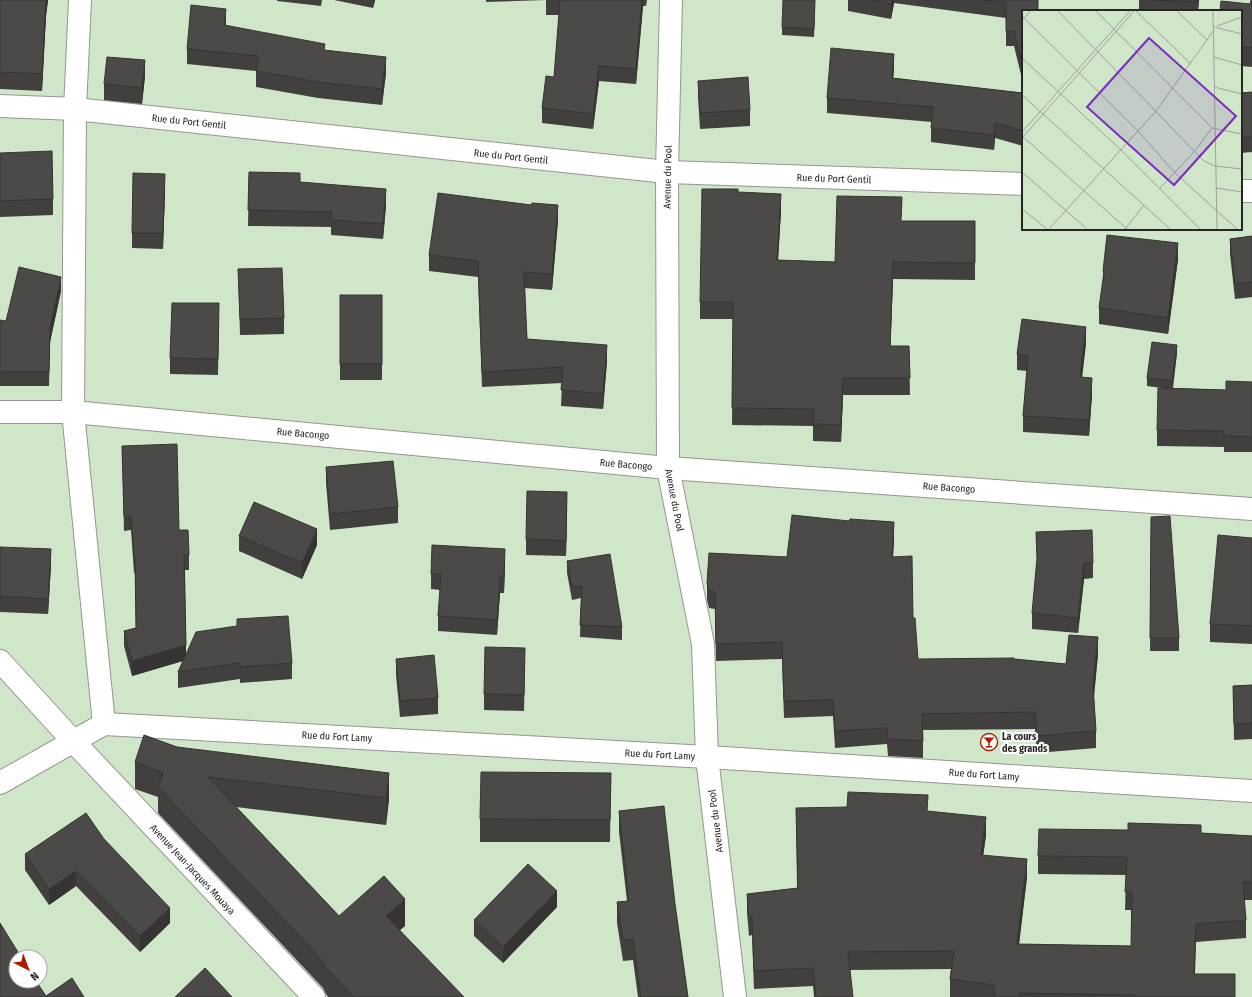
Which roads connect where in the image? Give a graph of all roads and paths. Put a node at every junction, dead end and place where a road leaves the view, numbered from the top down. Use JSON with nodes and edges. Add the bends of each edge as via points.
{"nodes":[{"id":1,"x":80,"y":0,"type":"edge"},
{"id":2,"x":671,"y":0,"type":"edge"},
{"id":3,"x":0,"y":106,"type":"edge"},
{"id":4,"x":75,"y":109,"type":"junction"},
{"id":5,"x":667,"y":172,"type":"junction"},
{"id":6,"x":1022,"y":184,"type":"edge"},
{"id":7,"x":0,"y":412,"type":"edge"},
{"id":8,"x":73,"y":412,"type":"junction"},
{"id":9,"x":668,"y":468,"type":"junction"},
{"id":10,"x":1252,"y":509,"type":"edge"},
{"id":11,"x":0,"y":661,"type":"edge"},
{"id":12,"x":104,"y":724,"type":"junction"},
{"id":13,"x":73,"y":742,"type":"junction"},
{"id":14,"x":708,"y":757,"type":"junction"},
{"id":15,"x":0,"y":783,"type":"edge"},
{"id":16,"x":1252,"y":791,"type":"edge"},
{"id":17,"x":314,"y":997,"type":"edge"},
{"id":18,"x":735,"y":997,"type":"edge"}],
"edges":[{"from":1,"to":4,"type":"street"},
{"from":2,"to":5,"type":"street","name":"Avenue du Pool"},
{"from":3,"to":4,"type":"street","name":"Rue du Port Gentil"},
{"from":4,"to":5,"type":"street","name":"Rue du Port Gentil"},
{"from":4,"to":8,"type":"street"},
{"from":5,"to":6,"type":"street","name":"Rue du Port Gentil"},
{"from":5,"to":9,"type":"street","name":"Avenue du Pool"},
{"from":7,"to":8,"type":"street","name":"Rue Bacongo"},
{"from":8,"to":9,"type":"street","name":"Rue Bacongo"},
{"from":8,"to":12,"type":"street"},
{"from":9,"to":10,"type":"street","name":"Rue Bacongo"},
{"from":9,"to":14,"type":"street","name":"Avenue du Pool","via":[[703,644]]},
{"from":11,"to":13,"type":"street","name":"Avenue Jean-Jacques Mouaya"},
{"from":12,"to":13,"type":"street"},
{"from":12,"to":14,"type":"street","name":"Rue du Fort Lamy"},
{"from":13,"to":15,"type":"street"},
{"from":13,"to":17,"type":"street","name":"Avenue Jean-Jacques Mouaya"},
{"from":14,"to":16,"type":"street","name":"Rue du Fort Lamy"},
{"from":14,"to":18,"type":"street","name":"Avenue du Pool"}]}
